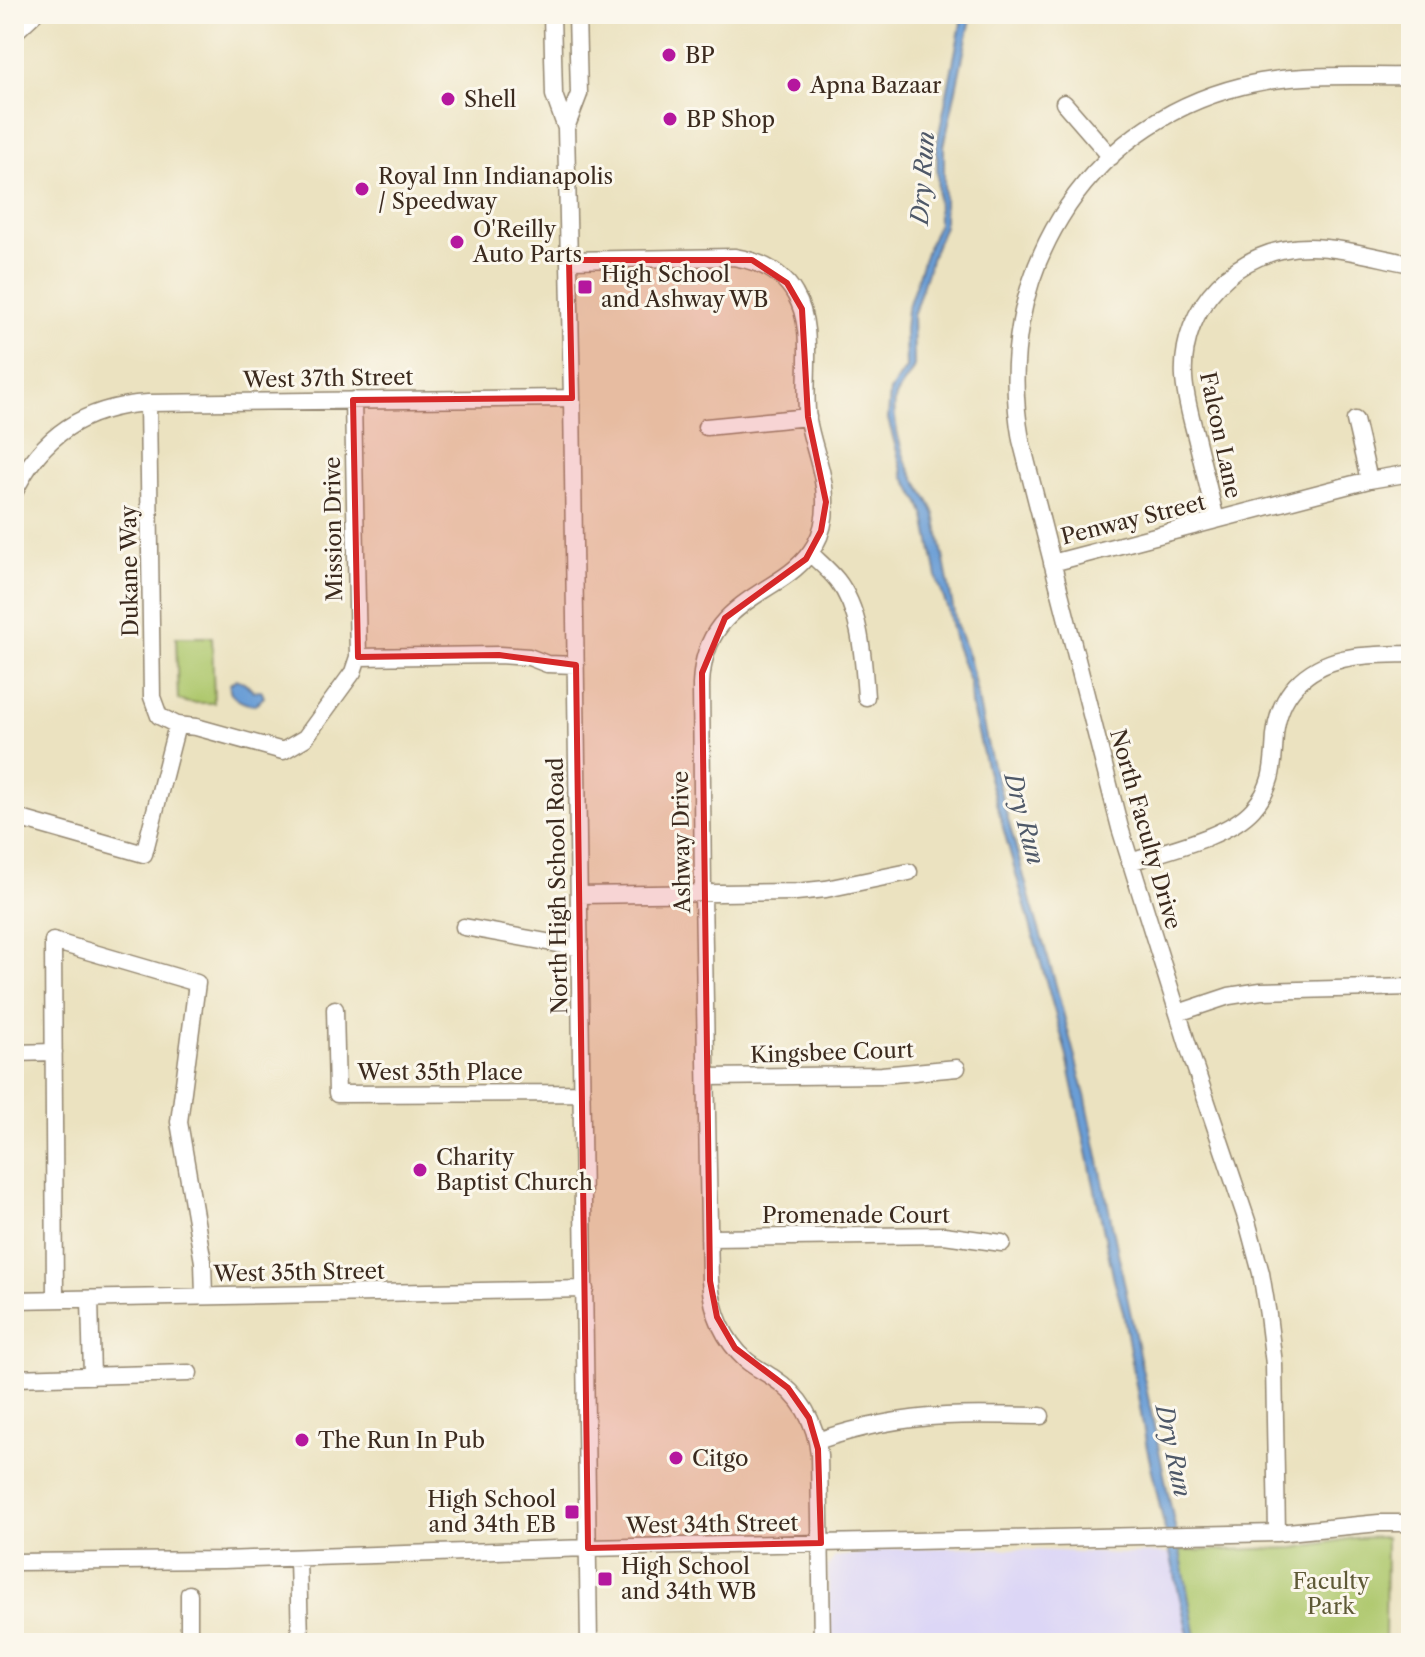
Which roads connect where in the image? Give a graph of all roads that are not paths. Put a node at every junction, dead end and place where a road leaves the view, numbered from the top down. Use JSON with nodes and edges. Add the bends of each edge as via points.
{"nodes":[{"id":1,"x":30,"y":14,"type":"edge"},
{"id":2,"x":552,"y":14,"type":"edge"},
{"id":3,"x":577,"y":14,"type":"edge"},
{"id":4,"x":14,"y":29,"type":"edge"},
{"id":5,"x":1411,"y":76,"type":"edge"},
{"id":6,"x":1064,"y":103,"type":"dead end"},
{"id":7,"x":566,"y":128,"type":"junction"},
{"id":8,"x":1111,"y":157,"type":"junction"},
{"id":9,"x":569,"y":260,"type":"junction"},
{"id":10,"x":1411,"y":264,"type":"edge"},
{"id":11,"x":572,"y":398,"type":"junction"},
{"id":12,"x":353,"y":400,"type":"junction"},
{"id":13,"x":148,"y":403,"type":"junction"},
{"id":14,"x":808,"y":417,"type":"junction"},
{"id":15,"x":1355,"y":420,"type":"dead end"},
{"id":16,"x":706,"y":427,"type":"dead end"},
{"id":17,"x":1411,"y":473,"type":"edge"},
{"id":18,"x":1369,"y":480,"type":"junction"},
{"id":19,"x":14,"y":493,"type":"edge"},
{"id":20,"x":1216,"y":520,"type":"junction"},
{"id":21,"x":810,"y":553,"type":"junction"},
{"id":22,"x":1052,"y":563,"type":"junction"},
{"id":23,"x":1411,"y":654,"type":"edge"},
{"id":24,"x":358,"y":657,"type":"junction"},
{"id":25,"x":576,"y":665,"type":"junction"},
{"id":26,"x":866,"y":697,"type":"dead end"},
{"id":27,"x":177,"y":725,"type":"junction"},
{"id":28,"x":14,"y":817,"type":"edge"},
{"id":29,"x":1130,"y":862,"type":"junction"},
{"id":30,"x":909,"y":872,"type":"dead end"},
{"id":31,"x":703,"y":893,"type":"junction"},
{"id":32,"x":579,"y":895,"type":"junction"},
{"id":33,"x":464,"y":927,"type":"dead end"},
{"id":34,"x":580,"y":948,"type":"junction"},
{"id":35,"x":1411,"y":987,"type":"edge"},
{"id":36,"x":335,"y":1009,"type":"dead end"},
{"id":37,"x":1178,"y":1013,"type":"junction"},
{"id":38,"x":54,"y":1052,"type":"junction"},
{"id":39,"x":14,"y":1053,"type":"edge"},
{"id":40,"x":957,"y":1068,"type":"dead end"},
{"id":41,"x":707,"y":1077,"type":"junction"},
{"id":42,"x":582,"y":1093,"type":"junction"},
{"id":43,"x":709,"y":1238,"type":"junction"},
{"id":44,"x":1002,"y":1243,"type":"dead end"},
{"id":45,"x":585,"y":1289,"type":"junction"},
{"id":46,"x":204,"y":1296,"type":"junction"},
{"id":47,"x":55,"y":1299,"type":"junction"},
{"id":48,"x":90,"y":1299,"type":"junction"},
{"id":49,"x":14,"y":1300,"type":"edge"},
{"id":50,"x":189,"y":1373,"type":"dead end"},
{"id":51,"x":92,"y":1376,"type":"junction"},
{"id":52,"x":14,"y":1378,"type":"edge"},
{"id":53,"x":1041,"y":1416,"type":"dead end"},
{"id":54,"x":817,"y":1441,"type":"junction"},
{"id":55,"x":1411,"y":1523,"type":"edge"},
{"id":56,"x":1277,"y":1533,"type":"junction"},
{"id":57,"x":821,"y":1543,"type":"junction"},
{"id":58,"x":588,"y":1548,"type":"junction"},
{"id":59,"x":298,"y":1558,"type":"junction"},
{"id":60,"x":14,"y":1562,"type":"edge"},
{"id":61,"x":189,"y":1594,"type":"dead end"},
{"id":62,"x":189,"y":1643,"type":"edge"},
{"id":63,"x":300,"y":1643,"type":"edge"},
{"id":64,"x":589,"y":1643,"type":"edge"},
{"id":65,"x":822,"y":1643,"type":"edge"}],
"edges":[{"from":1,"to":4,"type":"highway"},
{"from":2,"to":7,"type":"street","name":"North High School Road","via":[[554,95]]},
{"from":3,"to":7,"type":"street","name":"North High School Road","via":[[579,94]]},
{"from":5,"to":8,"type":"street","name":"North Faculty Drive","via":[[1284,78],[1237,87],[1165,117]]},
{"from":6,"to":8,"type":"street"},
{"from":7,"to":9,"type":"street","name":"North High School Road"},
{"from":8,"to":22,"type":"street","name":"North Faculty Drive","via":[[1085,182],[1054,226],[1032,275],[1019,327],[1014,380],[1018,422]]},
{"from":9,"to":11,"type":"street","name":"North High School Road"},
{"from":9,"to":14,"type":"street","name":"Ashway Drive","via":[[734,257],[774,271],[794,293],[804,315]]},
{"from":10,"to":20,"type":"street","name":"Falcon Lane","via":[[1323,247],[1284,249],[1240,267],[1216,286],[1196,316],[1183,370]]},
{"from":11,"to":12,"type":"street","name":"West 37th Street"},
{"from":11,"to":25,"type":"street","name":"North High School Road"},
{"from":12,"to":13,"type":"street","name":"West 37th Street"},
{"from":12,"to":24,"type":"street","name":"Mission Drive"},
{"from":13,"to":19,"type":"street","name":"West 37th Street","via":[[117,406],[71,425],[48,442]]},
{"from":13,"to":27,"type":"street","name":"Dukane Way","via":[[152,697],[159,716]]},
{"from":14,"to":16,"type":"street"},
{"from":14,"to":21,"type":"street","name":"Ashway Drive","via":[[826,502]]},
{"from":15,"to":18,"type":"street"},
{"from":17,"to":18,"type":"street","name":"Penway Street"},
{"from":18,"to":20,"type":"street","name":"Penway Street"},
{"from":20,"to":22,"type":"street","name":"Penway Street"},
{"from":21,"to":26,"type":"street","via":[[837,579],[850,605]]},
{"from":21,"to":31,"type":"street","name":"Ashway Drive","via":[[734,610],[707,649],[701,685]]},
{"from":22,"to":29,"type":"street","name":"North Faculty Drive"},
{"from":23,"to":29,"type":"street","via":[[1346,657],[1308,674],[1280,713],[1271,779],[1253,809],[1224,831]]},
{"from":24,"to":25,"type":"street","via":[[499,655]]},
{"from":24,"to":27,"type":"street","via":[[353,672],[305,738],[283,751]]},
{"from":25,"to":32,"type":"street","name":"North High School Road"},
{"from":27,"to":28,"type":"street","via":[[144,854]]},
{"from":29,"to":37,"type":"street","name":"North Faculty Drive"},
{"from":30,"to":31,"type":"street","via":[[826,889]]},
{"from":31,"to":32,"type":"street"},
{"from":31,"to":41,"type":"street","name":"Ashway Drive"},
{"from":32,"to":34,"type":"street","name":"North High School Road"},
{"from":33,"to":34,"type":"street"},
{"from":34,"to":42,"type":"street","name":"North High School Road"},
{"from":35,"to":37,"type":"street","via":[[1261,991]]},
{"from":36,"to":42,"type":"street","name":"West 35th Place","via":[[337,1094]]},
{"from":37,"to":56,"type":"street","name":"North Faculty Drive","via":[[1247,1221],[1264,1292],[1274,1373]]},
{"from":38,"to":39,"type":"street"},
{"from":38,"to":46,"type":"street","via":[[53,941],[197,983],[179,1122]]},
{"from":38,"to":47,"type":"street"},
{"from":40,"to":41,"type":"street","name":"Kingsbee Court","via":[[882,1075]]},
{"from":41,"to":43,"type":"street","name":"Ashway Drive"},
{"from":42,"to":45,"type":"street","name":"North High School Road"},
{"from":43,"to":44,"type":"street","name":"Promenade Court","via":[[944,1235]]},
{"from":43,"to":54,"type":"street","name":"Ashway Drive","via":[[711,1293],[722,1328],[748,1362],[796,1397]]},
{"from":45,"to":46,"type":"street","name":"West 35th Street"},
{"from":45,"to":58,"type":"street","name":"North High School Road"},
{"from":46,"to":48,"type":"street","name":"West 35th Street"},
{"from":47,"to":48,"type":"street","name":"West 35th Street"},
{"from":47,"to":49,"type":"street","name":"West 35th Street"},
{"from":48,"to":51,"type":"street"},
{"from":50,"to":51,"type":"street"},
{"from":51,"to":52,"type":"street"},
{"from":53,"to":54,"type":"street","via":[[917,1418]]},
{"from":54,"to":57,"type":"street","name":"Ashway Drive"},
{"from":55,"to":56,"type":"street","name":"West 34th Street"},
{"from":56,"to":57,"type":"street","name":"West 34th Street"},
{"from":57,"to":58,"type":"street","name":"West 34th Street"},
{"from":57,"to":65,"type":"street","name":"Ashway Drive"},
{"from":58,"to":59,"type":"street","name":"West 34th Street"},
{"from":58,"to":64,"type":"street","name":"North High School Road"},
{"from":59,"to":60,"type":"street","name":"West 34th Street"},
{"from":59,"to":63,"type":"street"},
{"from":61,"to":62,"type":"street"}]}
